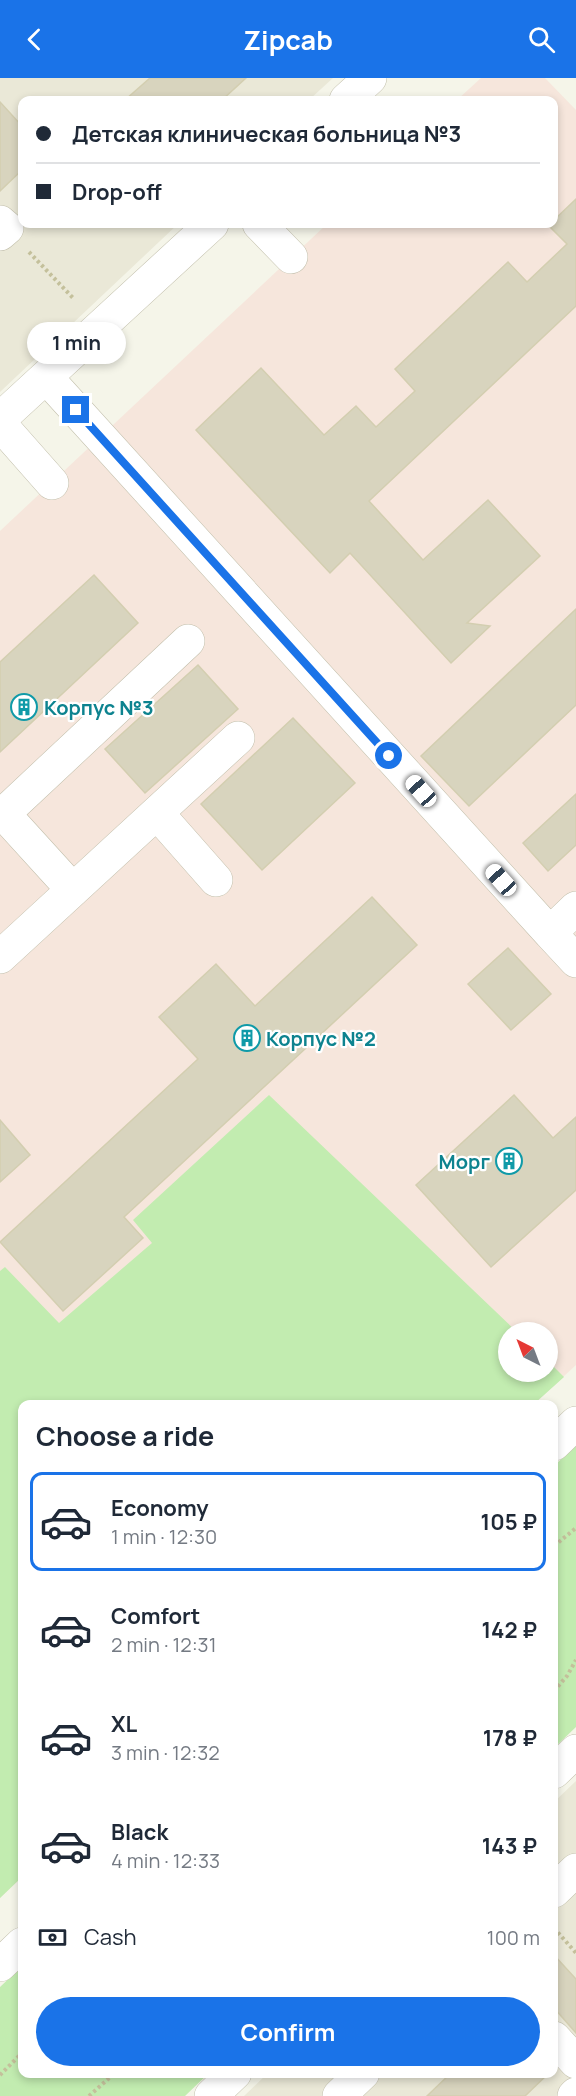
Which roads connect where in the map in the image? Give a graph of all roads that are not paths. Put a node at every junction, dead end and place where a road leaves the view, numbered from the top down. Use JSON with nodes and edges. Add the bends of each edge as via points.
{"nodes":[{"id":1,"x":370,"y":78,"type":"edge"},
{"id":2,"x":350,"y":96,"type":"edge"},
{"id":3,"x":208,"y":228,"type":"edge"},
{"id":4,"x":263,"y":228,"type":"edge"},
{"id":5,"x":291,"y":257,"type":"dead end"},
{"id":6,"x":46,"y":377,"type":"junction"},
{"id":7,"x":0,"y":419,"type":"edge"},
{"id":8,"x":0,"y":424,"type":"edge"},
{"id":9,"x":52,"y":483,"type":"dead end"},
{"id":10,"x":188,"y":641,"type":"dead end"},
{"id":11,"x":238,"y":738,"type":"dead end"},
{"id":12,"x":157,"y":813,"type":"junction"},
{"id":13,"x":2,"y":815,"type":"edge"},
{"id":14,"x":216,"y":880,"type":"dead end"},
{"id":15,"x":73,"y":890,"type":"junction"},
{"id":16,"x":576,"y":908,"type":"edge"},
{"id":17,"x":550,"y":933,"type":"junction"},
{"id":18,"x":0,"y":957,"type":"edge"},
{"id":19,"x":576,"y":961,"type":"edge"},
{"id":20,"x":576,"y":1423,"type":"edge"},
{"id":21,"x":558,"y":1440,"type":"edge"},
{"id":22,"x":576,"y":1751,"type":"edge"},
{"id":23,"x":558,"y":1768,"type":"edge"},
{"id":24,"x":576,"y":1870,"type":"edge"},
{"id":25,"x":558,"y":1887,"type":"edge"},
{"id":26,"x":18,"y":1948,"type":"edge"},
{"id":27,"x":0,"y":1965,"type":"edge"},
{"id":28,"x":558,"y":2042,"type":"edge"},
{"id":29,"x":576,"y":2062,"type":"edge"},
{"id":30,"x":230,"y":2078,"type":"edge"},
{"id":31,"x":358,"y":2078,"type":"edge"},
{"id":32,"x":211,"y":2096,"type":"edge"},
{"id":33,"x":339,"y":2096,"type":"edge"}],
"edges":[{"from":1,"to":2,"type":"street"},
{"from":3,"to":6,"type":"street"},
{"from":4,"to":5,"type":"street"},
{"from":6,"to":7,"type":"street"},
{"from":6,"to":17,"type":"street"},
{"from":8,"to":9,"type":"street"},
{"from":10,"to":13,"type":"street"},
{"from":11,"to":12,"type":"street"},
{"from":12,"to":14,"type":"street"},
{"from":12,"to":15,"type":"street"},
{"from":13,"to":15,"type":"street"},
{"from":15,"to":18,"type":"street"},
{"from":16,"to":17,"type":"street"},
{"from":17,"to":19,"type":"street"},
{"from":20,"to":21,"type":"street"},
{"from":22,"to":23,"type":"street"},
{"from":24,"to":25,"type":"street"},
{"from":26,"to":27,"type":"street"},
{"from":28,"to":29,"type":"street"},
{"from":30,"to":32,"type":"street"},
{"from":31,"to":33,"type":"street"}]}
